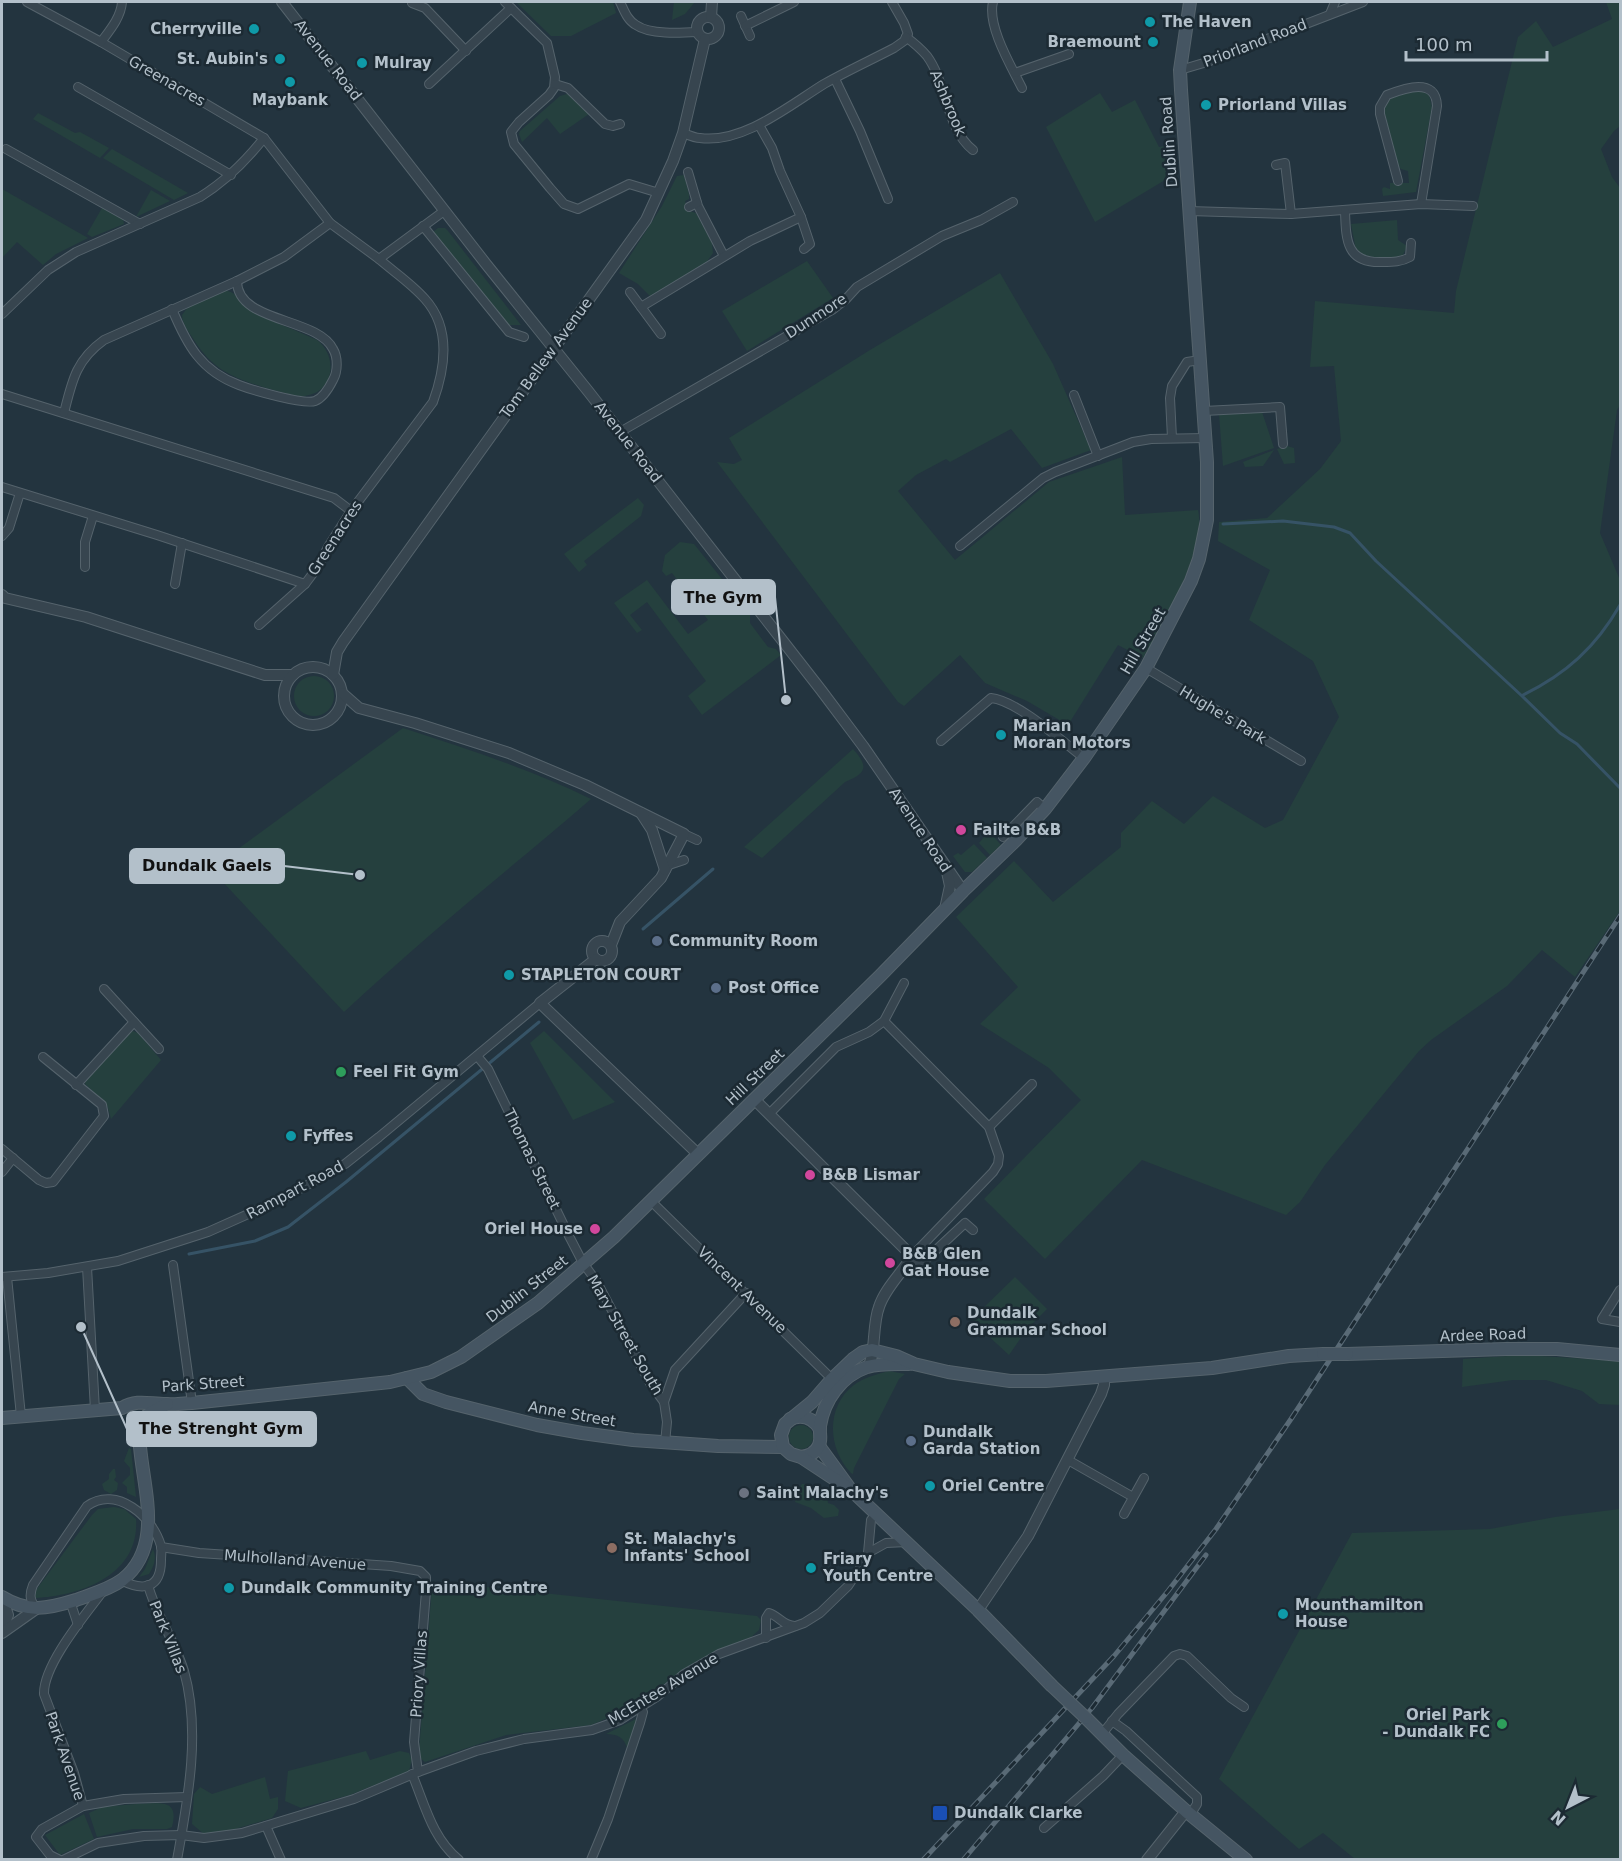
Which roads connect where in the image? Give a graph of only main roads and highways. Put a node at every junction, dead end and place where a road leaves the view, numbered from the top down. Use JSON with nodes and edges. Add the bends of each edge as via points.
{"nodes":[{"id":1,"x":1190,"y":2,"type":"edge"},
{"id":2,"x":1194,"y":280,"type":"joint"},
{"id":3,"x":651,"y":1201,"type":"joint"},
{"id":4,"x":1620,"y":1355,"type":"edge"},
{"id":5,"x":914,"y":1364,"type":"junction"},
{"id":6,"x":407,"y":1378,"type":"junction"},
{"id":7,"x":167,"y":1404,"type":"junction"},
{"id":8,"x":122,"y":1408,"type":"junction"},
{"id":9,"x":2,"y":1418,"type":"edge"},
{"id":10,"x":790,"y":1420,"type":"junction"},
{"id":11,"x":139,"y":1428,"type":"junction"},
{"id":12,"x":820,"y":1429,"type":"junction"},
{"id":13,"x":819,"y":1446,"type":"junction"},
{"id":14,"x":783,"y":1447,"type":"junction"},
{"id":15,"x":801,"y":1457,"type":"junction"},
{"id":16,"x":851,"y":1490,"type":"junction"},
{"id":17,"x":2,"y":1597,"type":"edge"},
{"id":18,"x":1246,"y":1860,"type":"edge"}],
"edges":[{"from":1,"to":2,"type":"main road","name":"Dublin Road","via":[[1180,70]]},
{"from":2,"to":3,"type":"main road","name":"Hill Street","via":[[1208,514],[1199,560],[1180,606],[1146,668],[1045,809]]},
{"from":3,"to":6,"type":"main road","name":"Dublin Street","via":[[538,1304],[461,1357],[431,1372]]},
{"from":4,"to":5,"type":"main road","name":"Ardee Road","bridge":true,"via":[[1506,1348],[1323,1354],[1212,1368],[1046,1381],[997,1381]]},
{"from":5,"to":10,"type":"main road","via":[[872,1350],[863,1352]]},
{"from":5,"to":12,"type":"main road","via":[[868,1367],[854,1373],[835,1389]]},
{"from":6,"to":7,"type":"main road","name":"Park Street"},
{"from":6,"to":14,"type":"main road","name":"Anne Street","via":[[423,1394],[582,1433],[665,1443]]},
{"from":7,"to":8,"type":"main road","name":"Park Street","via":[[139,1402]]},
{"from":7,"to":11,"type":"main road","via":[[146,1415]]},
{"from":8,"to":9,"type":"main road","name":"Park Street"},
{"from":8,"to":11,"type":"main road","via":[[134,1415]]},
{"from":10,"to":12,"type":"main road","via":[[807,1417]]},
{"from":10,"to":14,"type":"main road","via":[[780,1435]]},
{"from":11,"to":17,"type":"main road","via":[[148,1521],[138,1561],[121,1580],[103,1591],[70,1601],[36,1609],[21,1607]]},
{"from":12,"to":13,"type":"main road"},
{"from":13,"to":15,"type":"main road","via":[[812,1454]]},
{"from":13,"to":16,"type":"main road"},
{"from":14,"to":15,"type":"main road"},
{"from":15,"to":16,"type":"main road"},
{"from":16,"to":18,"type":"main road","bridge":true,"via":[[1123,1755]]}]}
